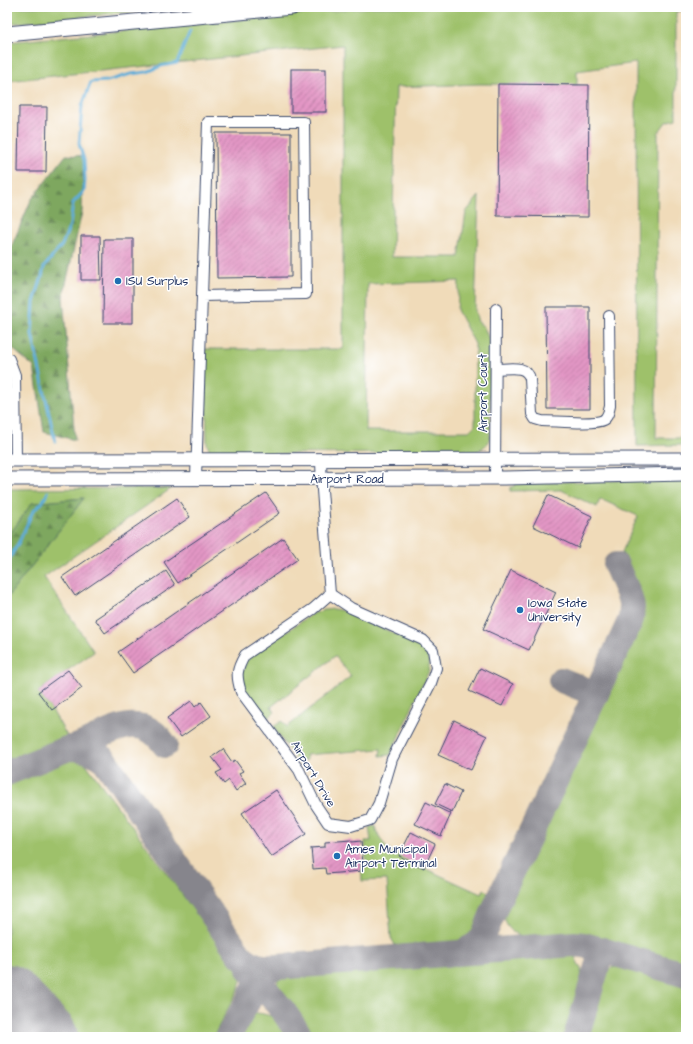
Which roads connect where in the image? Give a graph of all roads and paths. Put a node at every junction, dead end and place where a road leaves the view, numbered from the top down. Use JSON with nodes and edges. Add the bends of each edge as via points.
{"nodes":[{"id":1,"x":292,"y":7,"type":"edge"},
{"id":2,"x":7,"y":34,"type":"edge"},
{"id":3,"x":202,"y":296,"type":"junction"},
{"id":4,"x":496,"y":309,"type":"dead end"},
{"id":5,"x":609,"y":316,"type":"dead end"},
{"id":6,"x":7,"y":358,"type":"edge"},
{"id":7,"x":496,"y":370,"type":"junction"},
{"id":8,"x":495,"y":459,"type":"junction"},
{"id":9,"x":686,"y":459,"type":"edge"},
{"id":10,"x":12,"y":460,"type":"edge"},
{"id":11,"x":196,"y":460,"type":"junction"},
{"id":12,"x":321,"y":460,"type":"junction"},
{"id":13,"x":686,"y":474,"type":"edge"},
{"id":14,"x":196,"y":478,"type":"junction"},
{"id":15,"x":495,"y":478,"type":"junction"},
{"id":16,"x":7,"y":479,"type":"edge"},
{"id":17,"x":321,"y":479,"type":"junction"},
{"id":18,"x":330,"y":594,"type":"junction"}],
"edges":[{"from":1,"to":2,"type":"highway"},
{"from":3,"to":3,"type":"street","via":[[306,294],[304,122],[208,122]]},
{"from":3,"to":11,"type":"street"},
{"from":4,"to":7,"type":"street","name":"Airport Court"},
{"from":5,"to":7,"type":"street","via":[[610,406],[604,419],[596,422],[535,419],[532,414],[529,373],[524,369]]},
{"from":6,"to":10,"type":"street","via":[[15,375]]},
{"from":7,"to":8,"type":"street","name":"Airport Court"},
{"from":8,"to":9,"type":"main road","name":"Airport Road"},
{"from":8,"to":12,"type":"main road","name":"Airport Road"},
{"from":8,"to":15,"type":"street","name":"Airport Court"},
{"from":10,"to":11,"type":"main road","name":"Airport Road"},
{"from":11,"to":12,"type":"main road","name":"Airport Road"},
{"from":11,"to":14,"type":"street"},
{"from":12,"to":17,"type":"street"},
{"from":13,"to":15,"type":"main road","name":"Airport Road"},
{"from":14,"to":16,"type":"main road","name":"Airport Road"},
{"from":14,"to":17,"type":"main road","name":"Airport Road"},
{"from":15,"to":17,"type":"main road","name":"Airport Road"},
{"from":17,"to":18,"type":"street"},
{"from":18,"to":18,"type":"street","name":"Airport Drive","via":[[351,608],[423,640],[433,650],[436,668],[431,683],[392,759],[379,803],[370,820],[351,826],[328,823],[299,770],[241,692],[237,679],[238,666],[245,655],[313,609]]}]}
